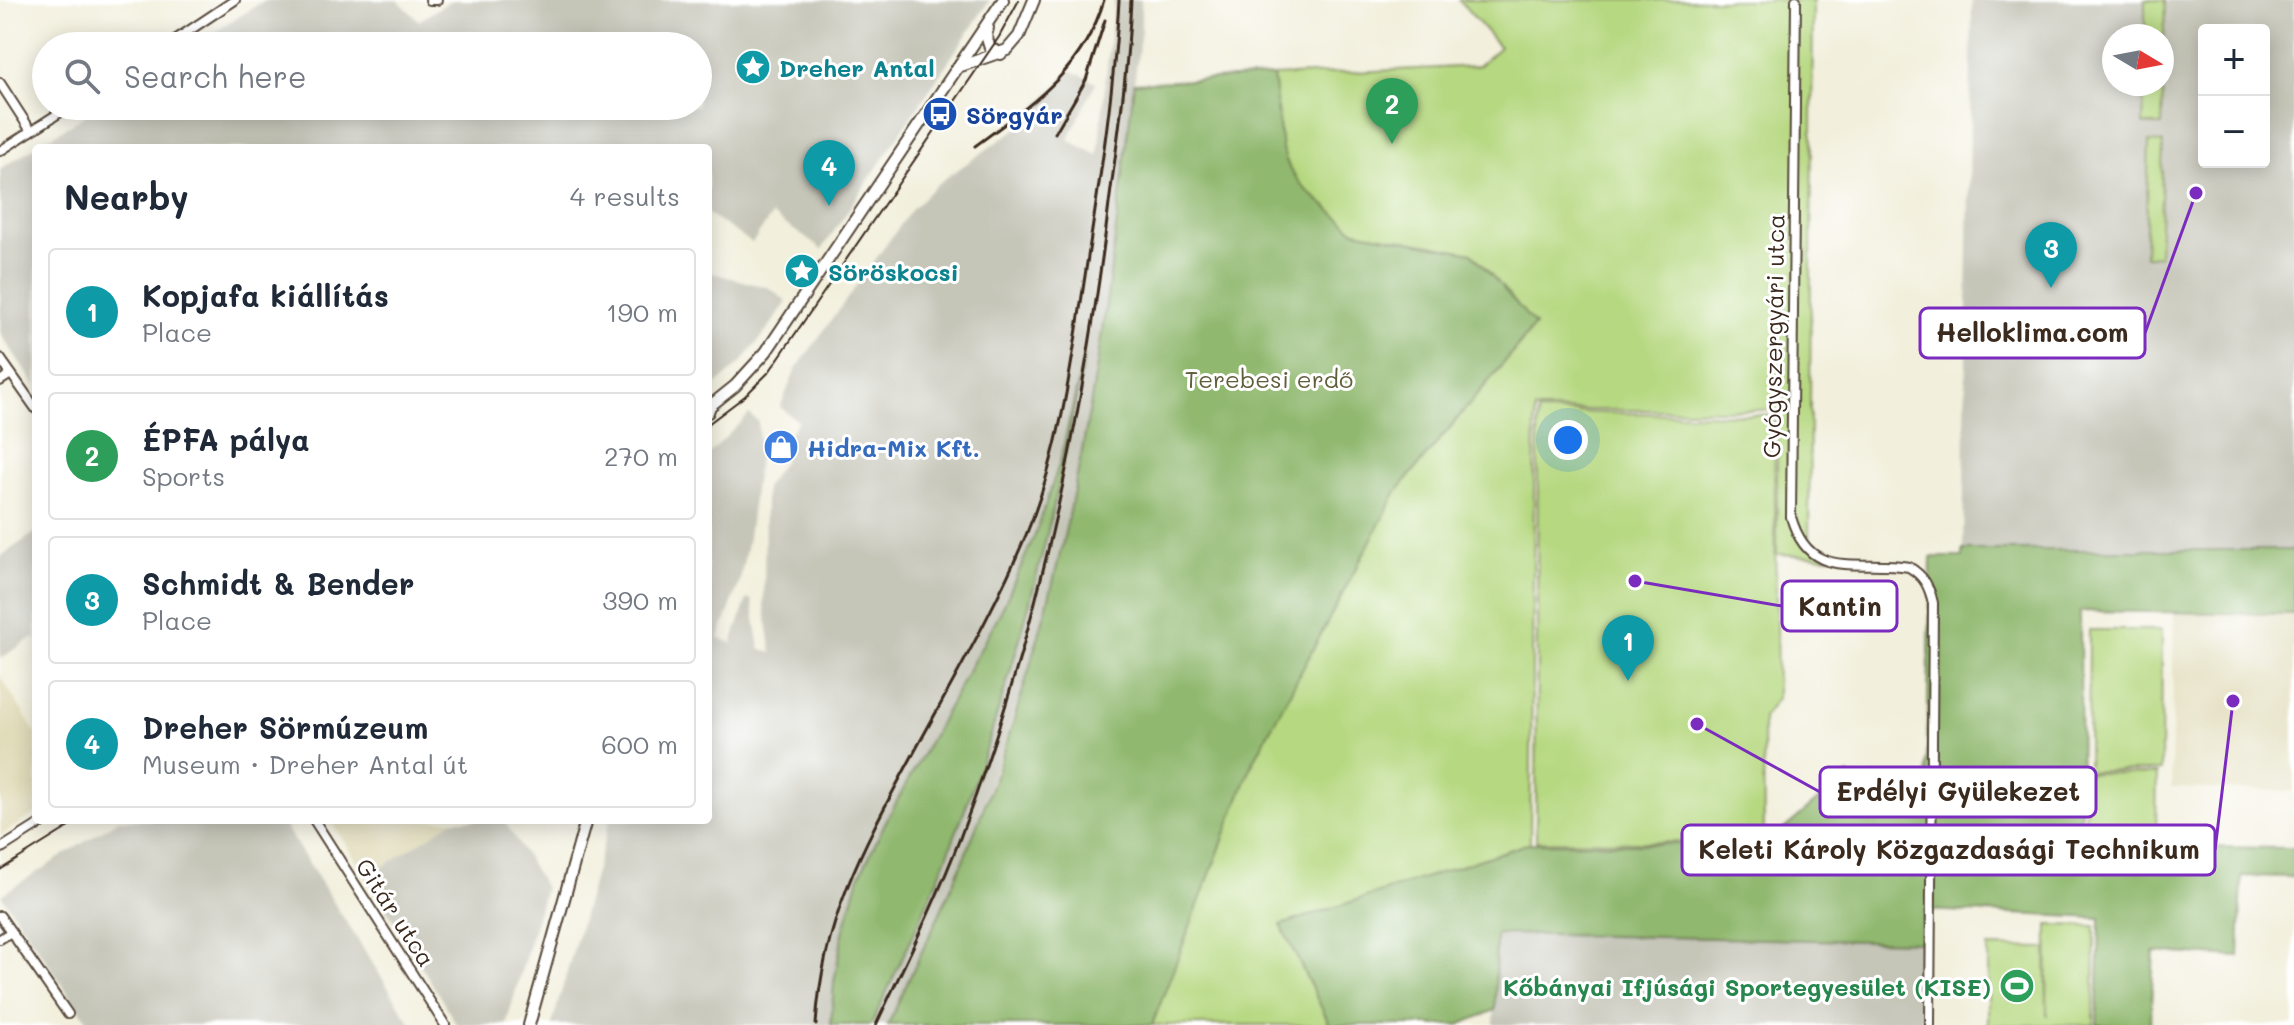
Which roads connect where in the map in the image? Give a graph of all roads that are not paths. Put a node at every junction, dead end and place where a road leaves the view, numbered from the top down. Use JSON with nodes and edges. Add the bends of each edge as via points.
{"nodes":[{"id":1,"x":235,"y":0,"type":"edge"},
{"id":2,"x":1003,"y":0,"type":"edge"},
{"id":3,"x":1034,"y":0,"type":"edge"},
{"id":4,"x":1796,"y":0,"type":"edge"},
{"id":5,"x":989,"y":22,"type":"junction"},
{"id":6,"x":187,"y":32,"type":"edge"},
{"id":7,"x":1001,"y":54,"type":"junction"},
{"id":8,"x":960,"y":66,"type":"junction"},
{"id":9,"x":0,"y":83,"type":"edge"},
{"id":10,"x":48,"y":120,"type":"edge"},
{"id":11,"x":31,"y":131,"type":"junction"},
{"id":12,"x":0,"y":151,"type":"edge"},
{"id":13,"x":0,"y":358,"type":"edge"},
{"id":14,"x":11,"y":374,"type":"junction"},
{"id":15,"x":0,"y":381,"type":"edge"},
{"id":16,"x":32,"y":403,"type":"edge"},
{"id":17,"x":712,"y":405,"type":"edge"},
{"id":18,"x":40,"y":824,"type":"edge"},
{"id":19,"x":317,"y":824,"type":"edge"},
{"id":20,"x":585,"y":824,"type":"edge"},
{"id":21,"x":0,"y":849,"type":"edge"},
{"id":22,"x":0,"y":916,"type":"edge"},
{"id":23,"x":11,"y":932,"type":"junction"},
{"id":24,"x":0,"y":939,"type":"edge"},
{"id":25,"x":68,"y":1014,"type":"dead end"},
{"id":26,"x":445,"y":1025,"type":"edge"},
{"id":27,"x":529,"y":1025,"type":"edge"},
{"id":28,"x":1930,"y":1025,"type":"edge"}],
"edges":[{"from":1,"to":6,"type":"street"},
{"from":2,"to":5,"type":"main road"},
{"from":3,"to":7,"type":"main road","via":[[1019,36]]},
{"from":4,"to":28,"type":"street","name":"Gyógyszergyári utca","via":[[1791,517],[1796,535],[1819,559],[1909,567],[1929,586]]},
{"from":5,"to":7,"type":"main road","via":[[987,42]]},
{"from":5,"to":8,"type":"main road"},
{"from":7,"to":8,"type":"main road"},
{"from":8,"to":17,"type":"main road","via":[[766,352]]},
{"from":9,"to":11,"type":"street"},
{"from":10,"to":11,"type":"street"},
{"from":11,"to":12,"type":"street"},
{"from":13,"to":14,"type":"street"},
{"from":14,"to":15,"type":"street"},
{"from":14,"to":16,"type":"street"},
{"from":18,"to":21,"type":"street"},
{"from":19,"to":26,"type":"street","name":"Gitár utca"},
{"from":20,"to":27,"type":"main road"},
{"from":22,"to":23,"type":"street"},
{"from":23,"to":24,"type":"street"},
{"from":23,"to":25,"type":"street"}]}
